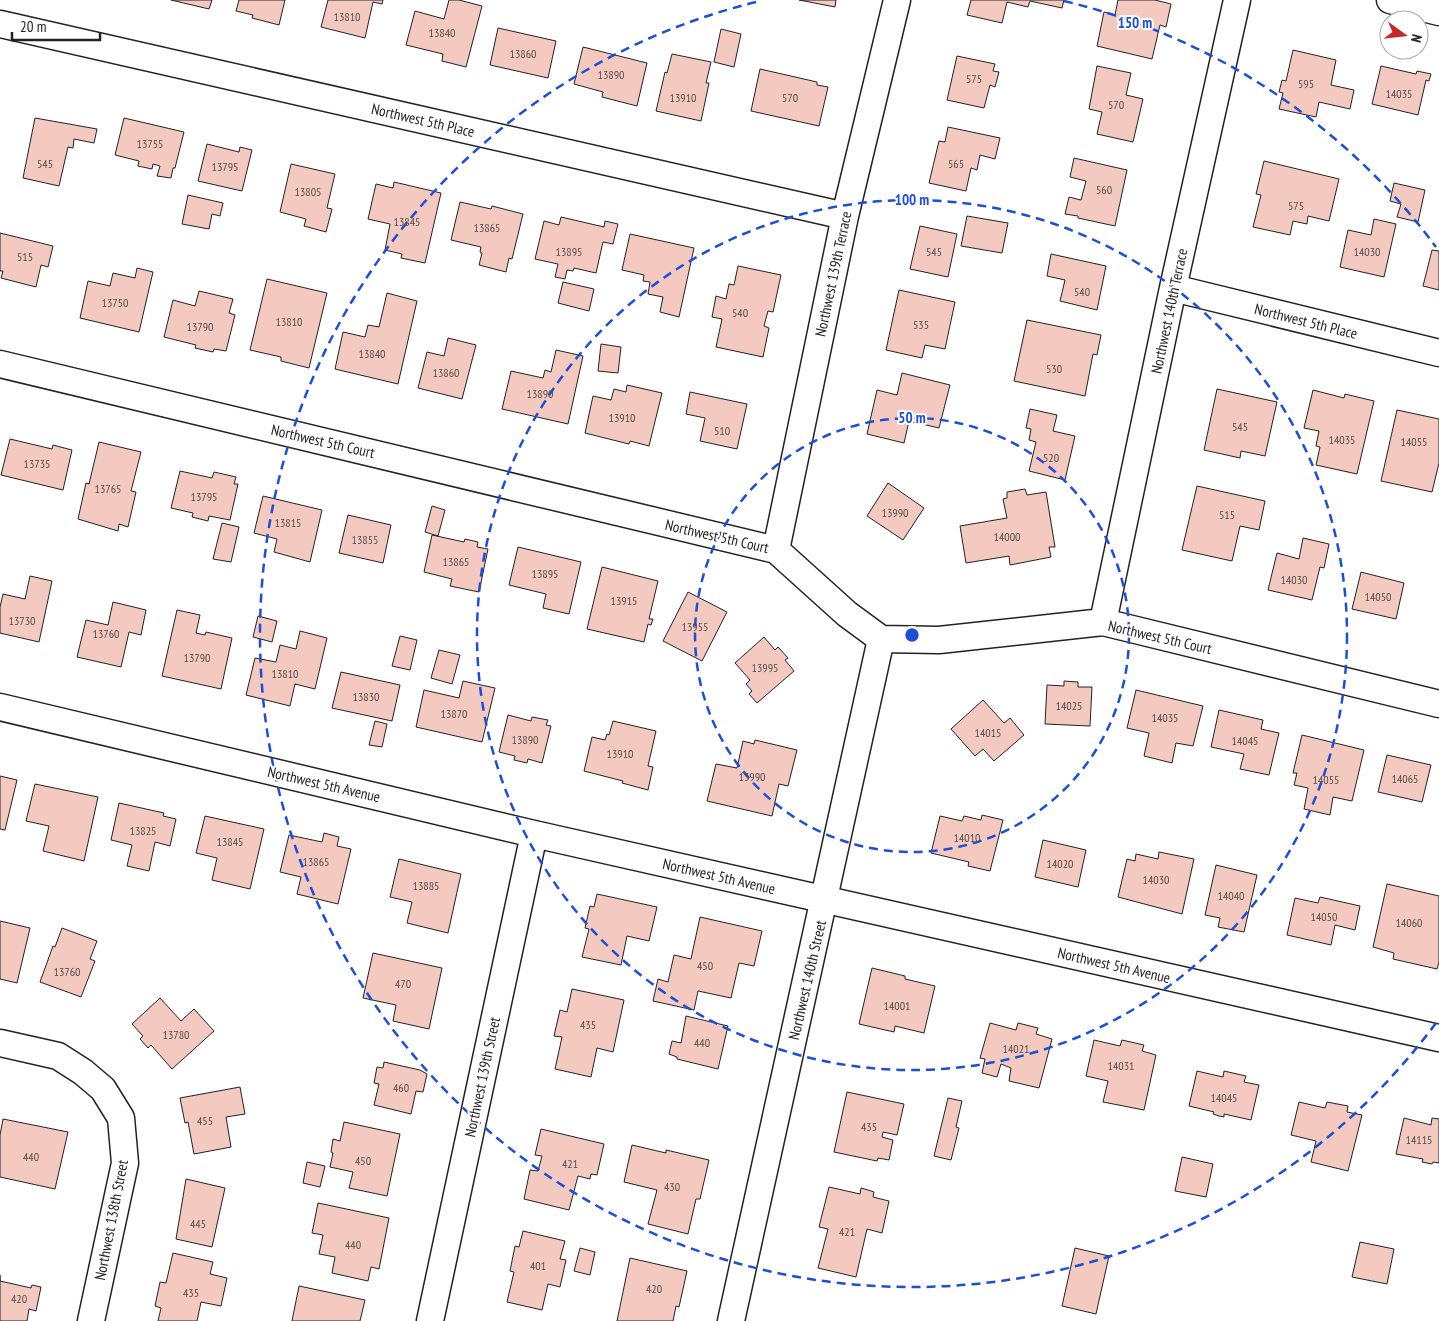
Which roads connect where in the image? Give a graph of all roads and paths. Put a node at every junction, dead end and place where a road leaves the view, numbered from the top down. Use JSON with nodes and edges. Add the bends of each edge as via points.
{"nodes":[{"id":1,"x":897,"y":0,"type":"edge"},
{"id":2,"x":1237,"y":0,"type":"edge"},
{"id":3,"x":1390,"y":0,"type":"edge"},
{"id":4,"x":1439,"y":12,"type":"edge"},
{"id":5,"x":0,"y":24,"type":"edge"},
{"id":6,"x":845,"y":216,"type":"junction"},
{"id":7,"x":1173,"y":288,"type":"junction"},
{"id":8,"x":1439,"y":353,"type":"edge"},
{"id":9,"x":0,"y":364,"type":"edge"},
{"id":10,"x":776,"y":550,"type":"junction"},
{"id":11,"x":1103,"y":622,"type":"junction"},
{"id":12,"x":881,"y":639,"type":"junction"},
{"id":13,"x":1439,"y":704,"type":"edge"},
{"id":14,"x":0,"y":707,"type":"edge"},
{"id":15,"x":534,"y":834,"type":"junction"},
{"id":16,"x":825,"y":900,"type":"junction"},
{"id":17,"x":1439,"y":1038,"type":"edge"},
{"id":18,"x":0,"y":1043,"type":"edge"},
{"id":19,"x":91,"y":1321,"type":"edge"},
{"id":20,"x":430,"y":1321,"type":"edge"},
{"id":21,"x":731,"y":1321,"type":"edge"}],
"edges":[{"from":1,"to":6,"type":"street","name":"Northwest 139th Terrace"},
{"from":2,"to":7,"type":"street","name":"Northwest 140th Terrace"},
{"from":3,"to":4,"type":"street"},
{"from":5,"to":6,"type":"street","name":"Northwest 5th Place"},
{"from":6,"to":10,"type":"street","name":"Northwest 139th Terrace"},
{"from":7,"to":8,"type":"street","name":"Northwest 5th Place"},
{"from":7,"to":11,"type":"street","name":"Northwest 140th Terrace"},
{"from":9,"to":10,"type":"street","name":"Northwest 5th Court"},
{"from":10,"to":12,"type":"street","name":"Northwest 5th Court","via":[[847,614]]},
{"from":11,"to":12,"type":"street","name":"Northwest 5th Court","via":[[938,640]]},
{"from":11,"to":13,"type":"street","name":"Northwest 5th Court"},
{"from":12,"to":16,"type":"street","name":"Northwest 140th Street"},
{"from":14,"to":15,"type":"street","name":"Northwest 5th Avenue"},
{"from":15,"to":16,"type":"street","name":"Northwest 5th Avenue"},
{"from":15,"to":20,"type":"street","name":"Northwest 139th Street"},
{"from":16,"to":17,"type":"street","name":"Northwest 5th Avenue"},
{"from":16,"to":21,"type":"street","name":"Northwest 140th Street"},
{"from":18,"to":19,"type":"street","name":"Northwest 138th Street","via":[[58,1056],[103,1089],[121,1118],[125,1163]]}]}
